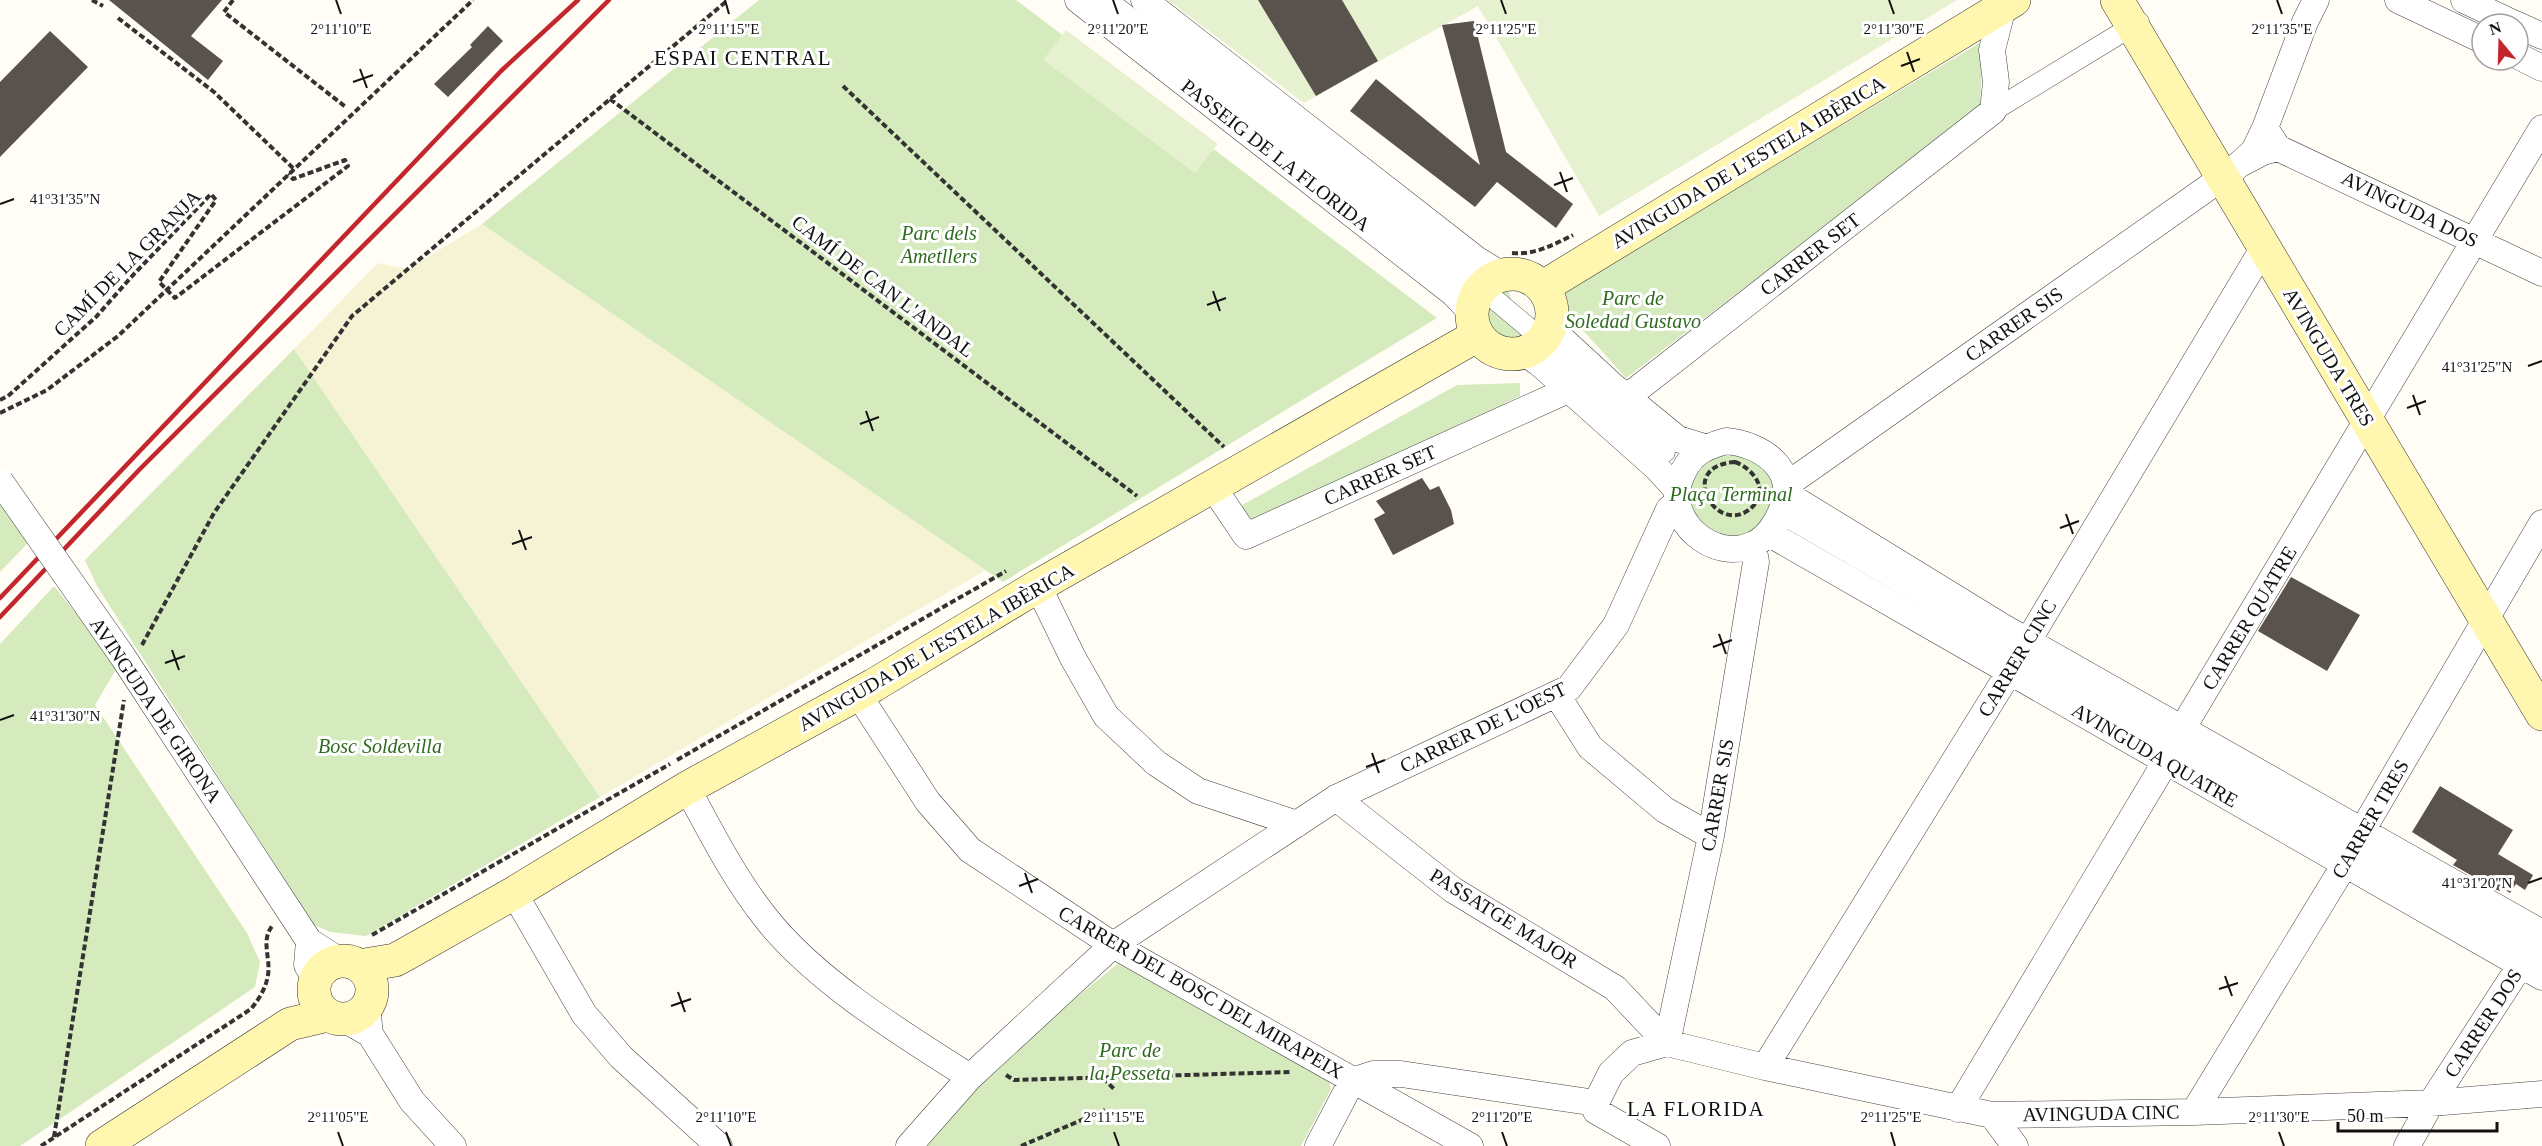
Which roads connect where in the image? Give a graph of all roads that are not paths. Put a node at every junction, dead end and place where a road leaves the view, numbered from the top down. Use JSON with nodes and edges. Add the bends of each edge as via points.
{"nodes":[{"id":1,"x":1077,"y":0,"type":"edge"},
{"id":2,"x":1107,"y":0,"type":"edge"},
{"id":3,"x":1144,"y":0,"type":"edge"},
{"id":4,"x":2316,"y":0,"type":"edge"},
{"id":5,"x":2398,"y":0,"type":"edge"},
{"id":6,"x":2464,"y":0,"type":"edge"},
{"id":7,"x":2009,"y":3,"type":"edge"},
{"id":8,"x":2489,"y":12,"type":"edge"},
{"id":9,"x":2130,"y":16,"type":"edge"},
{"id":10,"x":2470,"y":33,"type":"edge"},
{"id":11,"x":1993,"y":111,"type":"junction"},
{"id":12,"x":2542,"y":128,"type":"edge"},
{"id":13,"x":2271,"y":138,"type":"junction"},
{"id":14,"x":2230,"y":171,"type":"junction"},
{"id":15,"x":2476,"y":240,"type":"junction"},
{"id":16,"x":2264,"y":247,"type":"junction"},
{"id":17,"x":2542,"y":273,"type":"edge"},
{"id":18,"x":1543,"y":287,"type":"junction"},
{"id":19,"x":1484,"y":301,"type":"junction"},
{"id":20,"x":1538,"y":339,"type":"junction"},
{"id":21,"x":1568,"y":390,"type":"junction"},
{"id":22,"x":1627,"y":397,"type":"junction"},
{"id":23,"x":2367,"y":420,"type":"junction"},
{"id":24,"x":1704,"y":447,"type":"junction"},
{"id":25,"x":1665,"y":453,"type":"dead end"},
{"id":26,"x":0,"y":481,"type":"edge"},
{"id":27,"x":1213,"y":487,"type":"junction"},
{"id":28,"x":1787,"y":489,"type":"junction"},
{"id":29,"x":1676,"y":496,"type":"junction"},
{"id":30,"x":1792,"y":520,"type":"dead end"},
{"id":31,"x":2542,"y":523,"type":"edge"},
{"id":32,"x":1761,"y":539,"type":"junction"},
{"id":33,"x":1026,"y":577,"type":"junction"},
{"id":34,"x":2486,"y":620,"type":"junction"},
{"id":35,"x":2019,"y":655,"type":"junction"},
{"id":36,"x":858,"y":694,"type":"junction"},
{"id":37,"x":1557,"y":695,"type":"junction"},
{"id":38,"x":2542,"y":714,"type":"edge"},
{"id":39,"x":2174,"y":745,"type":"junction"},
{"id":40,"x":687,"y":788,"type":"junction"},
{"id":41,"x":1336,"y":798,"type":"junction"},
{"id":42,"x":1297,"y":824,"type":"junction"},
{"id":43,"x":1711,"y":836,"type":"junction"},
{"id":44,"x":2354,"y":847,"type":"junction"},
{"id":45,"x":514,"y":893,"type":"junction"},
{"id":46,"x":1113,"y":945,"type":"junction"},
{"id":47,"x":2538,"y":949,"type":"edge"},
{"id":48,"x":348,"y":990,"type":"junction"},
{"id":49,"x":1667,"y":1043,"type":"junction"},
{"id":50,"x":1765,"y":1067,"type":"junction"},
{"id":51,"x":970,"y":1077,"type":"junction"},
{"id":52,"x":1352,"y":1081,"type":"junction"},
{"id":53,"x":2542,"y":1094,"type":"edge"},
{"id":54,"x":1596,"y":1103,"type":"junction"},
{"id":55,"x":2431,"y":1103,"type":"junction"},
{"id":56,"x":1958,"y":1109,"type":"junction"},
{"id":57,"x":2194,"y":1112,"type":"junction"},
{"id":58,"x":1992,"y":1115,"type":"junction"},
{"id":59,"x":102,"y":1146,"type":"edge"},
{"id":60,"x":453,"y":1146,"type":"edge"},
{"id":61,"x":720,"y":1146,"type":"edge"},
{"id":62,"x":909,"y":1146,"type":"edge"},
{"id":63,"x":1318,"y":1146,"type":"edge"},
{"id":64,"x":1470,"y":1146,"type":"edge"},
{"id":65,"x":1657,"y":1146,"type":"edge"},
{"id":66,"x":2015,"y":1146,"type":"edge"},
{"id":67,"x":2407,"y":1146,"type":"edge"}],
"edges":[{"from":1,"to":19,"type":"street","name":"PASSEIG DE LA FLORIDA","via":[[1453,292]]},
{"from":2,"to":19,"type":"street","name":"PASSEIG DE LA FLORIDA"},
{"from":3,"to":19,"type":"street","name":"PASSEIG DE LA FLORIDA","via":[[1476,259]]},
{"from":4,"to":13,"type":"street"},
{"from":5,"to":10,"type":"street"},
{"from":6,"to":8,"type":"street"},
{"from":7,"to":11,"type":"street","via":[[1992,50],[1996,82]]},
{"from":7,"to":18,"type":"main road","name":"AVINGUDA DE L'ESTELA IBÈRICA"},
{"from":9,"to":11,"type":"street","name":"CARRER SET"},
{"from":9,"to":14,"type":"main road","name":"AVINGUDA TRES"},
{"from":11,"to":22,"type":"street","name":"CARRER SET"},
{"from":12,"to":15,"type":"street","name":"CARRER QUATRE"},
{"from":13,"to":14,"type":"street","name":"CARRER SIS","via":[[2263,152]]},
{"from":13,"to":15,"type":"street","name":"AVINGUDA DOS"},
{"from":14,"to":16,"type":"main road","name":"AVINGUDA TRES"},
{"from":14,"to":28,"type":"street","name":"CARRER SIS","via":[[1795,479]]},
{"from":15,"to":17,"type":"street","name":"AVINGUDA DOS"},
{"from":15,"to":23,"type":"street","name":"CARRER QUATRE"},
{"from":16,"to":23,"type":"main road","name":"AVINGUDA TRES"},
{"from":16,"to":35,"type":"street","name":"CARRER CINC"},
{"from":18,"to":19,"type":"main road","via":[[1530,278]]},
{"from":18,"to":20,"type":"main road","via":[[1553,315]]},
{"from":19,"to":20,"type":"main road","via":[[1493,350],[1507,354]]},
{"from":19,"to":27,"type":"main road","name":"AVINGUDA DE L'ESTELA IBÈRICA"},
{"from":20,"to":21,"type":"street","via":[[1539,363]]},
{"from":20,"to":22,"type":"street"},
{"from":20,"to":25,"type":"street"},
{"from":21,"to":27,"type":"street","name":"CARRER SET","via":[[1246,536]]},
{"from":21,"to":29,"type":"street","via":[[1658,469]]},
{"from":22,"to":24,"type":"street","via":[[1678,439]]},
{"from":23,"to":34,"type":"main road","name":"AVINGUDA TRES"},
{"from":23,"to":39,"type":"street","name":"CARRER QUATRE"},
{"from":24,"to":28,"type":"street","via":[[1726,441],[1744,443],[1764,452],[1777,466]]},
{"from":24,"to":29,"type":"street","via":[[1686,465]]},
{"from":26,"to":48,"type":"street","name":"AVINGUDA DE GIRONA","bridge":true,"via":[[125,660],[309,941]]},
{"from":27,"to":33,"type":"main road","name":"AVINGUDA DE L'ESTELA IBÈRICA"},
{"from":28,"to":32,"type":"street"},
{"from":28,"to":35,"type":"street","name":"AVINGUDA QUATRE"},
{"from":29,"to":32,"type":"street","via":[[1685,525],[1703,541],[1731,548]]},
{"from":29,"to":37,"type":"street","name":"CARRER DE L'OEST","via":[[1616,625],[1569,688]]},
{"from":30,"to":35,"type":"street","name":"AVINGUDA QUATRE"},
{"from":31,"to":34,"type":"street","name":"CARRER TRES"},
{"from":32,"to":35,"type":"street","name":"AVINGUDA QUATRE"},
{"from":32,"to":43,"type":"street","name":"CARRER SIS"},
{"from":33,"to":36,"type":"main road","name":"AVINGUDA DE L'ESTELA IBÈRICA"},
{"from":33,"to":42,"type":"street","via":[[1106,716],[1156,763],[1198,791]]},
{"from":34,"to":38,"type":"main road","name":"AVINGUDA TRES"},
{"from":34,"to":44,"type":"street","name":"CARRER TRES"},
{"from":35,"to":39,"type":"street","name":"AVINGUDA QUATRE"},
{"from":35,"to":39,"type":"street","name":"AVINGUDA QUATRE"},
{"from":35,"to":50,"type":"street","name":"CARRER CINC"},
{"from":36,"to":40,"type":"main road","name":"AVINGUDA DE L'ESTELA IBÈRICA"},
{"from":36,"to":46,"type":"street","name":"CARRER DEL BOSC DEL MIRAPEIX","via":[[928,802],[970,850]]},
{"from":37,"to":41,"type":"street","name":"CARRER DE L'OEST"},
{"from":37,"to":43,"type":"street","via":[[1590,747],[1665,810]]},
{"from":39,"to":44,"type":"street","name":"AVINGUDA QUATRE"},
{"from":39,"to":44,"type":"street","name":"AVINGUDA QUATRE"},
{"from":39,"to":56,"type":"street","name":"CARRER QUATRE"},
{"from":40,"to":45,"type":"main road","name":"AVINGUDA DE L'ESTELA IBÈRICA"},
{"from":40,"to":51,"type":"street","via":[[720,849],[765,918],[812,967],[908,1038]]},
{"from":41,"to":42,"type":"street","name":"CARRER DE L'OEST"},
{"from":41,"to":49,"type":"street","name":"PASSATGE MAJOR","via":[[1453,890],[1615,988]]},
{"from":42,"to":46,"type":"street","name":"CARRER DE L'OEST"},
{"from":43,"to":49,"type":"street","name":"CARRER SIS"},
{"from":44,"to":47,"type":"street","name":"AVINGUDA QUATRE"},
{"from":44,"to":47,"type":"street","name":"AVINGUDA QUATRE"},
{"from":44,"to":57,"type":"street","name":"CARRER TRES"},
{"from":45,"to":48,"type":"main road","name":"AVINGUDA DE L'ESTELA IBÈRICA"},
{"from":45,"to":61,"type":"street","via":[[584,1014],[621,1057]]},
{"from":46,"to":51,"type":"street","name":"CARRER DE L'OEST"},
{"from":46,"to":52,"type":"street","name":"CARRER DEL BOSC DEL MIRAPEIX"},
{"from":47,"to":55,"type":"street","name":"CARRER DOS"},
{"from":48,"to":59,"type":"main road","name":"AVINGUDA DE L'ESTELA IBÈRICA"},
{"from":48,"to":60,"type":"street","via":[[412,1101]]},
{"from":49,"to":50,"type":"street","name":"AVINGUDA CINC"},
{"from":49,"to":54,"type":"street","via":[[1632,1053],[1611,1073]]},
{"from":50,"to":56,"type":"street","name":"AVINGUDA CINC"},
{"from":51,"to":62,"type":"street","name":"CARRER DE L'OEST"},
{"from":52,"to":54,"type":"street","via":[[1372,1074],[1401,1074]]},
{"from":52,"to":63,"type":"street"},
{"from":52,"to":64,"type":"street","name":"CARRER DEL BOSC DEL MIRAPEIX"},
{"from":53,"to":55,"type":"street","name":"AVINGUDA CINC"},
{"from":54,"to":65,"type":"street","via":[[1596,1111]]},
{"from":55,"to":57,"type":"street","name":"AVINGUDA CINC"},
{"from":55,"to":67,"type":"street","name":"CARRER DOS"},
{"from":56,"to":58,"type":"street","name":"AVINGUDA CINC"},
{"from":57,"to":58,"type":"street","name":"AVINGUDA CINC"},
{"from":58,"to":66,"type":"street"}]}
